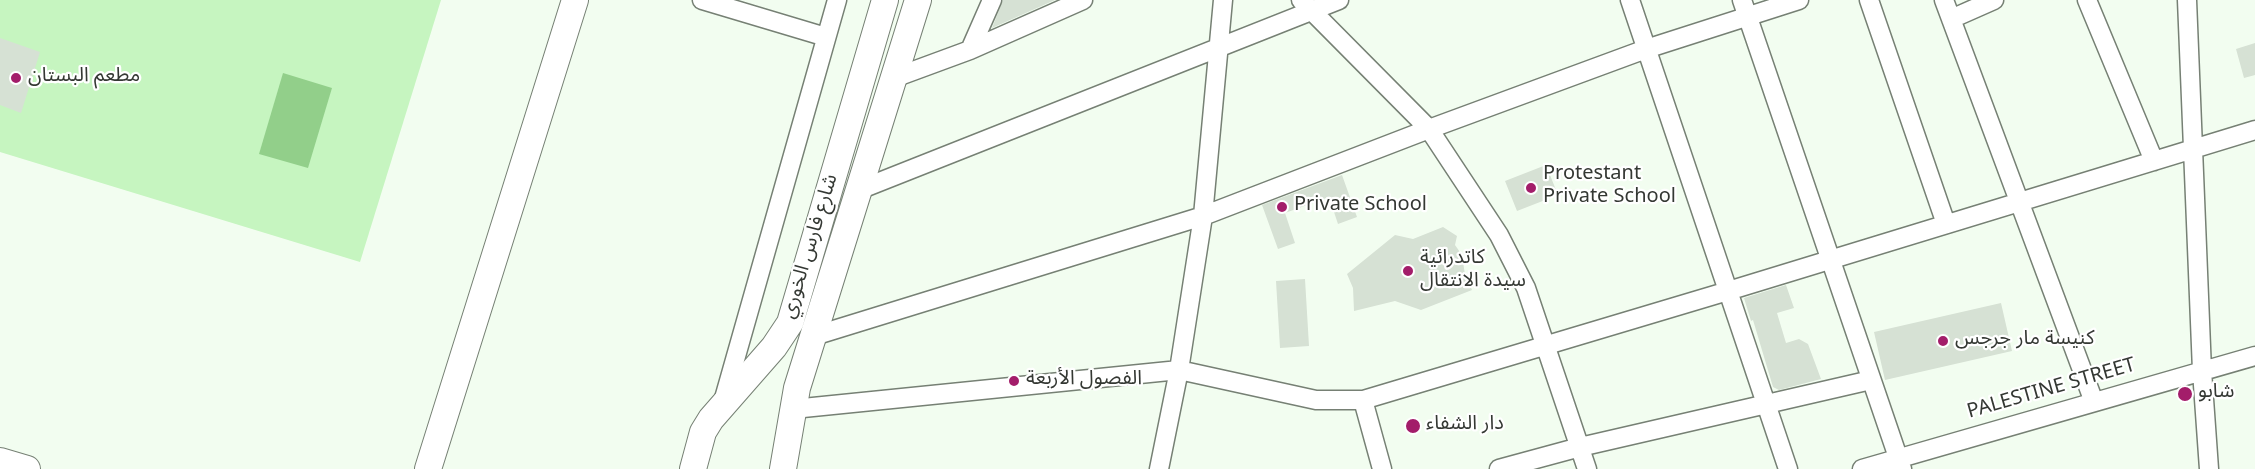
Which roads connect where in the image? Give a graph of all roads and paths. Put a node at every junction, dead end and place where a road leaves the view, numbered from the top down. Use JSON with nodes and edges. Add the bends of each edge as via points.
{"nodes":[{"id":1,"x":574,"y":0,"type":"edge"},
{"id":2,"x":702,"y":0,"type":"edge"},
{"id":3,"x":837,"y":0,"type":"edge"},
{"id":4,"x":885,"y":0,"type":"edge"},
{"id":5,"x":918,"y":0,"type":"edge"},
{"id":6,"x":992,"y":0,"type":"edge"},
{"id":7,"x":1083,"y":0,"type":"edge"},
{"id":8,"x":1223,"y":0,"type":"edge"},
{"id":9,"x":1339,"y":0,"type":"edge"},
{"id":10,"x":1630,"y":0,"type":"edge"},
{"id":11,"x":1799,"y":0,"type":"edge"},
{"id":12,"x":1869,"y":0,"type":"edge"},
{"id":13,"x":1944,"y":0,"type":"edge"},
{"id":14,"x":1994,"y":0,"type":"edge"},
{"id":15,"x":2087,"y":0,"type":"edge"},
{"id":16,"x":2187,"y":0,"type":"edge"},
{"id":17,"x":1306,"y":6,"type":"edge"},
{"id":18,"x":1745,"y":9,"type":"edge"},
{"id":19,"x":1951,"y":19,"type":"junction"},
{"id":20,"x":826,"y":37,"type":"junction"},
{"id":21,"x":1218,"y":48,"type":"junction"},
{"id":22,"x":1646,"y":49,"type":"junction"},
{"id":23,"x":970,"y":50,"type":"junction"},
{"id":24,"x":894,"y":78,"type":"junction"},
{"id":25,"x":1429,"y":129,"type":"junction"},
{"id":26,"x":2255,"y":130,"type":"edge"},
{"id":27,"x":2194,"y":148,"type":"junction"},
{"id":28,"x":2154,"y":161,"type":"junction"},
{"id":29,"x":859,"y":190,"type":"junction"},
{"id":30,"x":2020,"y":202,"type":"junction"},
{"id":31,"x":1203,"y":216,"type":"junction"},
{"id":32,"x":1946,"y":224,"type":"junction"},
{"id":33,"x":1829,"y":260,"type":"junction"},
{"id":34,"x":1728,"y":291,"type":"junction"},
{"id":35,"x":814,"y":336,"type":"junction"},
{"id":36,"x":1545,"y":345,"type":"junction"},
{"id":37,"x":2255,"y":356,"type":"edge"},
{"id":38,"x":1179,"y":370,"type":"junction"},
{"id":39,"x":2202,"y":371,"type":"junction"},
{"id":40,"x":1871,"y":380,"type":"junction"},
{"id":41,"x":1363,"y":400,"type":"junction"},
{"id":42,"x":2094,"y":402,"type":"junction"},
{"id":43,"x":1766,"y":405,"type":"junction"},
{"id":44,"x":722,"y":406,"type":"junction"},
{"id":45,"x":793,"y":410,"type":"junction"},
{"id":46,"x":1580,"y":447,"type":"junction"},
{"id":47,"x":0,"y":461,"type":"edge"},
{"id":48,"x":1900,"y":464,"type":"edge"},
{"id":49,"x":27,"y":469,"type":"edge"},
{"id":50,"x":428,"y":469,"type":"edge"},
{"id":51,"x":693,"y":469,"type":"edge"},
{"id":52,"x":783,"y":469,"type":"edge"},
{"id":53,"x":1159,"y":469,"type":"edge"},
{"id":54,"x":1382,"y":469,"type":"edge"},
{"id":55,"x":1499,"y":469,"type":"edge"},
{"id":56,"x":1587,"y":469,"type":"edge"},
{"id":57,"x":1788,"y":469,"type":"edge"},
{"id":58,"x":1862,"y":469,"type":"edge"},
{"id":59,"x":2209,"y":469,"type":"edge"}],
"edges":[{"from":1,"to":50,"type":"street"},
{"from":2,"to":20,"type":"street"},
{"from":3,"to":20,"type":"street"},
{"from":4,"to":44,"type":"street","name":"شارع فارس الخوري","via":[[790,323]]},
{"from":5,"to":24,"type":"street"},
{"from":6,"to":23,"type":"street"},
{"from":7,"to":23,"type":"street"},
{"from":8,"to":21,"type":"street"},
{"from":9,"to":17,"type":"street"},
{"from":10,"to":22,"type":"street"},
{"from":11,"to":18,"type":"street"},
{"from":12,"to":32,"type":"street"},
{"from":13,"to":19,"type":"street"},
{"from":14,"to":19,"type":"street"},
{"from":15,"to":28,"type":"street"},
{"from":16,"to":27,"type":"street"},
{"from":17,"to":21,"type":"street"},
{"from":17,"to":25,"type":"street"},
{"from":18,"to":22,"type":"street"},
{"from":18,"to":33,"type":"street"},
{"from":19,"to":30,"type":"street"},
{"from":20,"to":44,"type":"street"},
{"from":21,"to":29,"type":"street"},
{"from":21,"to":31,"type":"street"},
{"from":22,"to":25,"type":"street"},
{"from":22,"to":34,"type":"street"},
{"from":23,"to":24,"type":"street"},
{"from":24,"to":29,"type":"street"},
{"from":25,"to":31,"type":"street"},
{"from":25,"to":36,"type":"street","via":[[1509,253],[1526,288]]},
{"from":26,"to":27,"type":"street"},
{"from":27,"to":28,"type":"street"},
{"from":27,"to":39,"type":"street"},
{"from":28,"to":30,"type":"street"},
{"from":29,"to":35,"type":"street"},
{"from":30,"to":32,"type":"street"},
{"from":30,"to":42,"type":"street"},
{"from":31,"to":35,"type":"street"},
{"from":31,"to":38,"type":"street"},
{"from":32,"to":33,"type":"street"},
{"from":33,"to":34,"type":"street"},
{"from":33,"to":40,"type":"street"},
{"from":34,"to":36,"type":"street"},
{"from":34,"to":43,"type":"street"},
{"from":35,"to":45,"type":"street"},
{"from":36,"to":41,"type":"street"},
{"from":36,"to":46,"type":"street"},
{"from":37,"to":39,"type":"street","name":"PALESTINE STREET"},
{"from":38,"to":41,"type":"street","via":[[1316,400]]},
{"from":38,"to":45,"type":"street"},
{"from":38,"to":53,"type":"street"},
{"from":39,"to":42,"type":"street","name":"PALESTINE STREET"},
{"from":39,"to":59,"type":"street"},
{"from":40,"to":43,"type":"street"},
{"from":40,"to":48,"type":"street"},
{"from":41,"to":54,"type":"street"},
{"from":42,"to":48,"type":"street","name":"PALESTINE STREET"},
{"from":43,"to":46,"type":"street"},
{"from":43,"to":57,"type":"street"},
{"from":44,"to":51,"type":"street","name":"شارع فارس الخوري","via":[[703,432]]},
{"from":45,"to":52,"type":"street"},
{"from":46,"to":55,"type":"street"},
{"from":46,"to":56,"type":"street"},
{"from":47,"to":49,"type":"street"},
{"from":48,"to":58,"type":"street","name":"PALESTINE STREET"}]}
